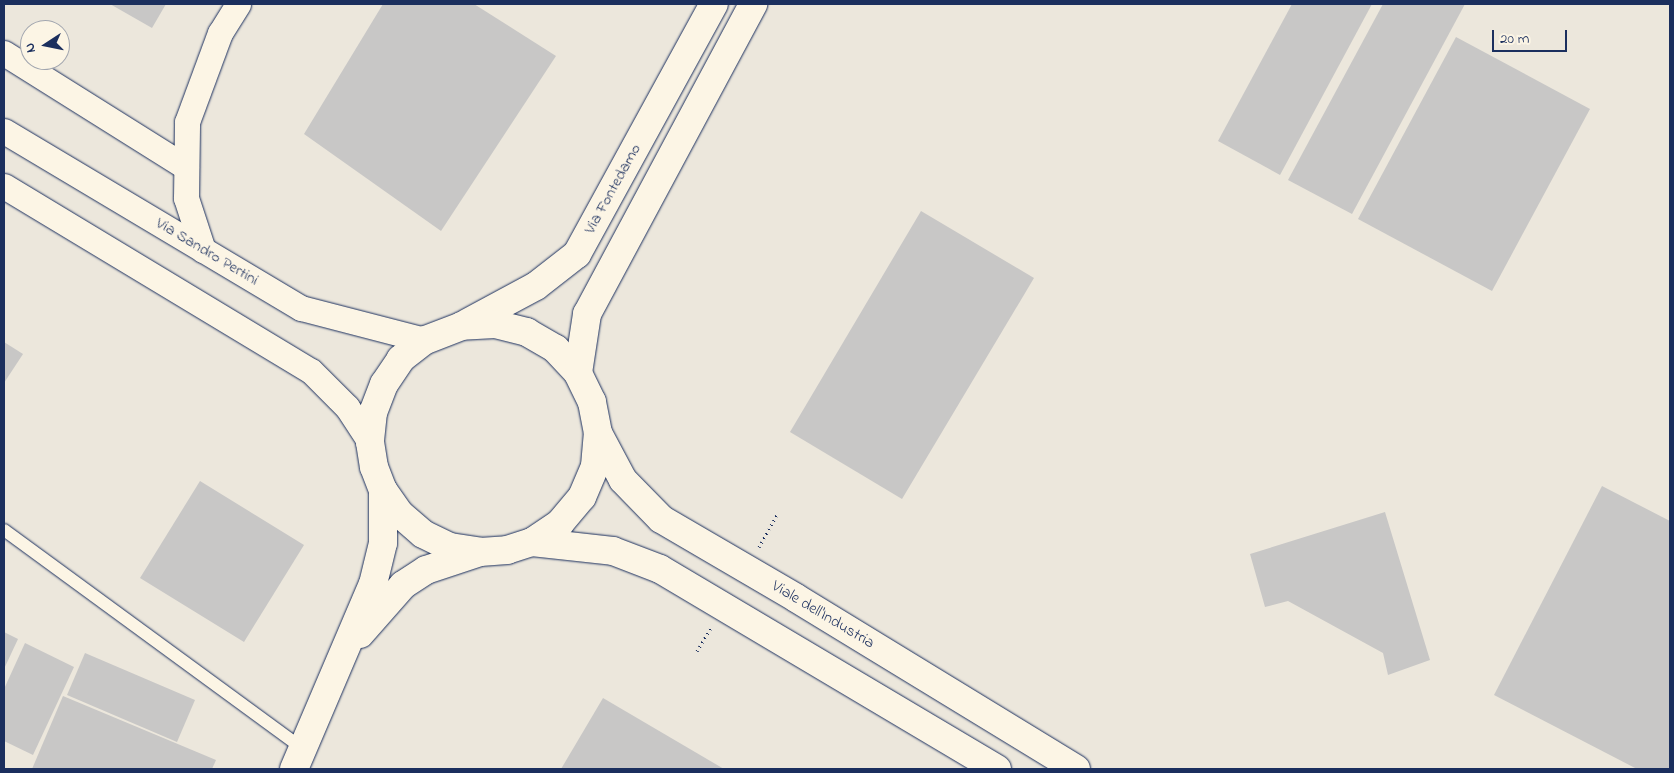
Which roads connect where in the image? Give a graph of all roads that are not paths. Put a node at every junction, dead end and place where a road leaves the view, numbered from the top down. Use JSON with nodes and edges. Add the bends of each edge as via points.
{"nodes":[{"id":1,"x":238,"y":4,"type":"edge"},
{"id":2,"x":714,"y":4,"type":"edge"},
{"id":3,"x":753,"y":4,"type":"edge"},
{"id":4,"x":4,"y":53,"type":"edge"},
{"id":5,"x":4,"y":131,"type":"edge"},
{"id":6,"x":186,"y":167,"type":"junction"},
{"id":7,"x":4,"y":186,"type":"edge"},
{"id":8,"x":203,"y":250,"type":"junction"},
{"id":9,"x":462,"y":326,"type":"junction"},
{"id":10,"x":425,"y":340,"type":"junction"},
{"id":11,"x":578,"y":373,"type":"junction"},
{"id":12,"x":598,"y":432,"type":"junction"},
{"id":13,"x":370,"y":442,"type":"junction"},
{"id":14,"x":383,"y":490,"type":"junction"},
{"id":15,"x":4,"y":530,"type":"edge"},
{"id":16,"x":532,"y":542,"type":"junction"},
{"id":17,"x":480,"y":552,"type":"junction"},
{"id":18,"x":347,"y":648,"type":"junction"},
{"id":19,"x":299,"y":759,"type":"edge"},
{"id":20,"x":997,"y":769,"type":"edge"},
{"id":21,"x":1076,"y":769,"type":"edge"}],
"edges":[{"from":1,"to":6,"type":"street","via":[[220,33],[187,122]]},
{"from":2,"to":9,"type":"main road","name":"Via Fontedamo","via":[[577,254],[536,286]]},
{"from":3,"to":11,"type":"main road","via":[[587,314]]},
{"from":4,"to":6,"type":"street"},
{"from":5,"to":8,"type":"street","name":"Via Sandro Pertini"},
{"from":6,"to":8,"type":"street","via":[[186,198]]},
{"from":7,"to":13,"type":"street","via":[[311,371],[347,407]]},
{"from":8,"to":10,"type":"street","name":"Via Sandro Pertini","via":[[300,308]]},
{"from":9,"to":10,"type":"main road","name":"Via Fontedamo"},
{"from":9,"to":11,"type":"main road","name":"Via Fontedamo","via":[[495,324],[527,332],[556,349]]},
{"from":10,"to":13,"type":"main road","name":"Via Fontedamo","via":[[401,359],[384,384],[373,412]]},
{"from":11,"to":12,"type":"main road","name":"Via Fontedamo","via":[[592,402]]},
{"from":12,"to":16,"type":"main road","name":"Via Fontedamo","via":[[594,466],[582,497],[560,523]]},
{"from":12,"to":21,"type":"main road","name":"Viale dell'Industria","via":[[623,480],[661,520],[796,598]]},
{"from":13,"to":14,"type":"main road","name":"Via Fontedamo"},
{"from":14,"to":17,"type":"main road","name":"Via Fontedamo","via":[[400,514],[423,534],[450,547]]},
{"from":14,"to":18,"type":"main road","name":"Via Fontedamo","via":[[383,543],[373,584]]},
{"from":15,"to":19,"type":"lane"},
{"from":16,"to":17,"type":"main road","name":"Via Fontedamo","via":[[506,550]]},
{"from":16,"to":20,"type":"main road","via":[[613,551],[660,569]]},
{"from":17,"to":18,"type":"main road","name":"Via Fontedamo","via":[[426,570],[403,585]]},
{"from":18,"to":19,"type":"main road","name":"Via Fontedamo"}]}
